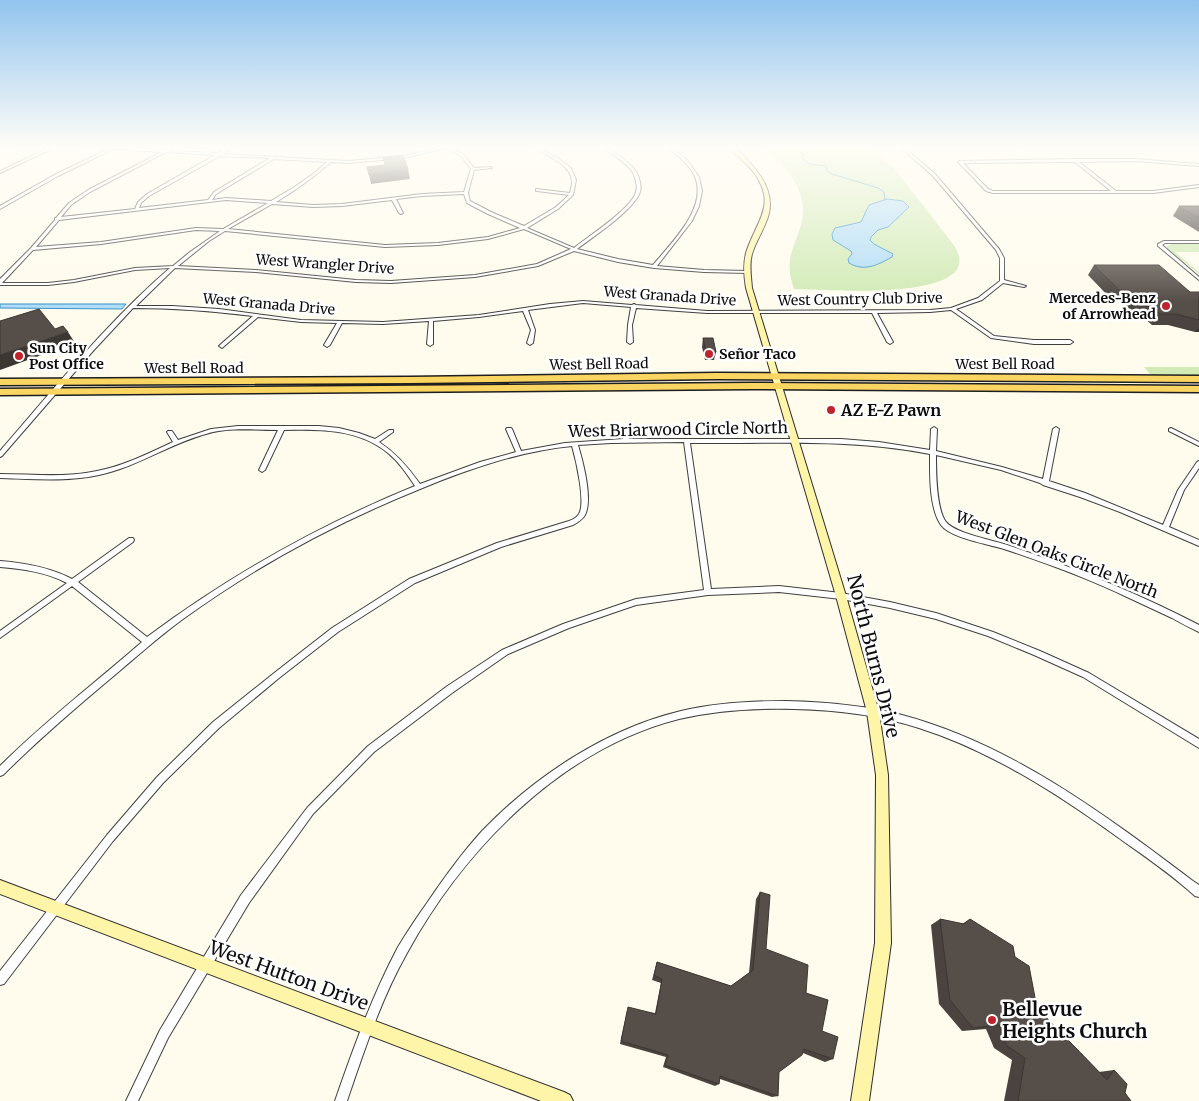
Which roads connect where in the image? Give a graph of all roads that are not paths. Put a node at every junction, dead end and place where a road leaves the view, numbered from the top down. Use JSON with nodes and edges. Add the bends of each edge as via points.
{"nodes":[{"id":1,"x":18,"y":197,"type":"edge"},
{"id":2,"x":80,"y":197,"type":"edge"},
{"id":3,"x":145,"y":197,"type":"edge"},
{"id":4,"x":212,"y":197,"type":"edge"},
{"id":5,"x":281,"y":197,"type":"edge"},
{"id":6,"x":399,"y":197,"type":"edge"},
{"id":7,"x":467,"y":197,"type":"edge"},
{"id":8,"x":568,"y":197,"type":"edge"},
{"id":9,"x":635,"y":197,"type":"edge"},
{"id":10,"x":701,"y":197,"type":"edge"},
{"id":11,"x":767,"y":197,"type":"edge"},
{"id":12,"x":953,"y":197,"type":"edge"},
{"id":13,"x":393,"y":198,"type":"junction"},
{"id":14,"x":210,"y":200,"type":"junction"},
{"id":15,"x":272,"y":203,"type":"junction"},
{"id":16,"x":0,"y":208,"type":"edge"},
{"id":17,"x":136,"y":210,"type":"junction"},
{"id":18,"x":401,"y":213,"type":"dead end"},
{"id":19,"x":56,"y":220,"type":"junction"},
{"id":20,"x":524,"y":228,"type":"junction"},
{"id":21,"x":224,"y":230,"type":"junction"},
{"id":22,"x":436,"y":237,"type":"dead end"},
{"id":23,"x":1199,"y":242,"type":"edge"},
{"id":24,"x":438,"y":244,"type":"junction"},
{"id":25,"x":32,"y":250,"type":"junction"},
{"id":26,"x":575,"y":250,"type":"junction"},
{"id":27,"x":173,"y":267,"type":"junction"},
{"id":28,"x":654,"y":267,"type":"junction"},
{"id":29,"x":747,"y":272,"type":"junction"},
{"id":30,"x":100,"y":276,"type":"junction"},
{"id":31,"x":1199,"y":279,"type":"edge"},
{"id":32,"x":1002,"y":281,"type":"junction"},
{"id":33,"x":100,"y":282,"type":"dead end"},
{"id":34,"x":0,"y":283,"type":"edge"},
{"id":35,"x":1024,"y":286,"type":"dead end"},
{"id":36,"x":634,"y":305,"type":"junction"},
{"id":37,"x":132,"y":307,"type":"junction"},
{"id":38,"x":526,"y":309,"type":"junction"},
{"id":39,"x":952,"y":309,"type":"junction"},
{"id":40,"x":756,"y":312,"type":"junction"},
{"id":41,"x":874,"y":312,"type":"junction"},
{"id":42,"x":256,"y":315,"type":"junction"},
{"id":43,"x":432,"y":320,"type":"junction"},
{"id":44,"x":340,"y":322,"type":"junction"},
{"id":45,"x":994,"y":337,"type":"junction"},
{"id":46,"x":630,"y":342,"type":"dead end"},
{"id":47,"x":890,"y":342,"type":"dead end"},
{"id":48,"x":1070,"y":342,"type":"dead end"},
{"id":49,"x":530,"y":343,"type":"dead end"},
{"id":50,"x":430,"y":344,"type":"dead end"},
{"id":51,"x":989,"y":344,"type":"dead end"},
{"id":52,"x":327,"y":345,"type":"dead end"},
{"id":53,"x":222,"y":346,"type":"dead end"},
{"id":54,"x":775,"y":376,"type":"junction"},
{"id":55,"x":1199,"y":379,"type":"edge"},
{"id":56,"x":0,"y":382,"type":"edge"},
{"id":57,"x":65,"y":382,"type":"junction"},
{"id":58,"x":778,"y":386,"type":"junction"},
{"id":59,"x":1199,"y":389,"type":"edge"},
{"id":60,"x":0,"y":392,"type":"edge"},
{"id":61,"x":56,"y":392,"type":"junction"},
{"id":62,"x":282,"y":428,"type":"junction"},
{"id":63,"x":625,"y":428,"type":"dead end"},
{"id":64,"x":509,"y":429,"type":"dead end"},
{"id":65,"x":934,"y":429,"type":"dead end"},
{"id":66,"x":1056,"y":429,"type":"dead end"},
{"id":67,"x":1171,"y":430,"type":"dead end"},
{"id":68,"x":390,"y":431,"type":"dead end"},
{"id":69,"x":170,"y":432,"type":"dead end"},
{"id":70,"x":626,"y":441,"type":"junction"},
{"id":71,"x":687,"y":441,"type":"junction"},
{"id":72,"x":794,"y":441,"type":"junction"},
{"id":73,"x":375,"y":442,"type":"junction"},
{"id":74,"x":177,"y":443,"type":"junction"},
{"id":75,"x":575,"y":444,"type":"junction"},
{"id":76,"x":1199,"y":444,"type":"edge"},
{"id":77,"x":519,"y":453,"type":"junction"},
{"id":78,"x":933,"y":453,"type":"junction"},
{"id":79,"x":0,"y":455,"type":"edge"},
{"id":80,"x":1199,"y":464,"type":"edge"},
{"id":81,"x":262,"y":470,"type":"dead end"},
{"id":82,"x":0,"y":476,"type":"edge"},
{"id":83,"x":1045,"y":483,"type":"junction"},
{"id":84,"x":419,"y":487,"type":"junction"},
{"id":85,"x":1165,"y":528,"type":"junction"},
{"id":86,"x":131,"y":540,"type":"dead end"},
{"id":87,"x":1199,"y":543,"type":"edge"},
{"id":88,"x":0,"y":564,"type":"edge"},
{"id":89,"x":72,"y":582,"type":"junction"},
{"id":90,"x":708,"y":592,"type":"junction"},
{"id":91,"x":842,"y":596,"type":"junction"},
{"id":92,"x":1199,"y":629,"type":"edge"},
{"id":93,"x":0,"y":635,"type":"edge"},
{"id":94,"x":148,"y":642,"type":"junction"},
{"id":95,"x":873,"y":712,"type":"junction"},
{"id":96,"x":1199,"y":744,"type":"edge"},
{"id":97,"x":0,"y":772,"type":"edge"},
{"id":98,"x":0,"y":886,"type":"edge"},
{"id":99,"x":1199,"y":892,"type":"edge"},
{"id":100,"x":55,"y":909,"type":"junction"},
{"id":101,"x":205,"y":966,"type":"junction"},
{"id":102,"x":0,"y":980,"type":"edge"},
{"id":103,"x":367,"y":1026,"type":"junction"},
{"id":104,"x":132,"y":1101,"type":"edge"},
{"id":105,"x":341,"y":1101,"type":"edge"},
{"id":106,"x":564,"y":1101,"type":"edge"},
{"id":107,"x":860,"y":1101,"type":"edge"}],
"edges":[{"from":1,"to":16,"type":"street"},
{"from":2,"to":19,"type":"street"},
{"from":3,"to":17,"type":"street"},
{"from":4,"to":14,"type":"street"},
{"from":5,"to":15,"type":"street"},
{"from":6,"to":13,"type":"street"},
{"from":7,"to":20,"type":"street","via":[[468,202],[483,211]]},
{"from":8,"to":20,"type":"street"},
{"from":9,"to":26,"type":"street","name":"West Wrangler Drive","via":[[627,209]]},
{"from":10,"to":28,"type":"street","via":[[693,216]]},
{"from":11,"to":29,"type":"street","name":"North Burns Drive","via":[[765,220],[751,244]]},
{"from":12,"to":32,"type":"street","via":[[998,250],[1002,258]]},
{"from":13,"to":15,"type":"street","via":[[342,205]]},
{"from":13,"to":18,"type":"street"},
{"from":14,"to":15,"type":"street"},
{"from":14,"to":17,"type":"street"},
{"from":15,"to":21,"type":"street"},
{"from":17,"to":19,"type":"street"},
{"from":19,"to":25,"type":"street"},
{"from":20,"to":24,"type":"street","via":[[488,238]]},
{"from":20,"to":26,"type":"street"},
{"from":21,"to":24,"type":"street","via":[[385,246]]},
{"from":21,"to":25,"type":"street","via":[[168,232]]},
{"from":21,"to":27,"type":"street"},
{"from":22,"to":24,"type":"street"},
{"from":23,"to":31,"type":"street","via":[[1164,242],[1159,245]]},
{"from":25,"to":34,"type":"street"},
{"from":26,"to":27,"type":"street","name":"West Wrangler Drive","via":[[529,267],[475,276],[391,282],[256,270]]},
{"from":26,"to":28,"type":"street"},
{"from":27,"to":30,"type":"street","name":"West Wrangler Drive","via":[[135,269]]},
{"from":27,"to":37,"type":"street"},
{"from":28,"to":29,"type":"street"},
{"from":29,"to":40,"type":"street","name":"North Burns Drive"},
{"from":30,"to":33,"type":"street"},
{"from":30,"to":34,"type":"street","name":"West Wrangler Drive","via":[[48,284]]},
{"from":32,"to":35,"type":"street"},
{"from":32,"to":39,"type":"street","name":"West Country Club Drive","via":[[980,299]]},
{"from":36,"to":38,"type":"street","name":"West Granada Drive","via":[[583,299]]},
{"from":36,"to":40,"type":"street","name":"West Granada Drive","via":[[707,312]]},
{"from":36,"to":46,"type":"street"},
{"from":37,"to":42,"type":"street","name":"West Granada Drive","via":[[172,307]]},
{"from":37,"to":57,"type":"street"},
{"from":38,"to":43,"type":"street","name":"West Granada Drive"},
{"from":38,"to":49,"type":"street","via":[[533,330]]},
{"from":39,"to":41,"type":"street","name":"West Country Club Drive"},
{"from":39,"to":45,"type":"street"},
{"from":40,"to":41,"type":"street","name":"West Country Club Drive"},
{"from":40,"to":54,"type":"street","name":"North Burns Drive"},
{"from":41,"to":47,"type":"street"},
{"from":42,"to":44,"type":"street","name":"West Granada Drive"},
{"from":42,"to":53,"type":"street"},
{"from":43,"to":44,"type":"street","name":"West Granada Drive"},
{"from":43,"to":50,"type":"street"},
{"from":44,"to":52,"type":"street"},
{"from":45,"to":48,"type":"street"},
{"from":45,"to":51,"type":"street"},
{"from":54,"to":55,"type":"main road","name":"West Bell Road"},
{"from":54,"to":57,"type":"main road","name":"West Bell Road"},
{"from":54,"to":58,"type":"street","name":"North Burns Drive"},
{"from":56,"to":57,"type":"main road","name":"West Bell Road"},
{"from":57,"to":61,"type":"street"},
{"from":58,"to":59,"type":"main road","name":"West Bell Road"},
{"from":58,"to":61,"type":"main road","name":"West Bell Road"},
{"from":58,"to":72,"type":"street","name":"North Burns Drive"},
{"from":60,"to":61,"type":"main road","name":"West Bell Road"},
{"from":61,"to":79,"type":"street"},
{"from":62,"to":73,"type":"street","via":[[336,430]]},
{"from":62,"to":74,"type":"street","via":[[221,429]]},
{"from":62,"to":81,"type":"street"},
{"from":63,"to":70,"type":"street"},
{"from":64,"to":77,"type":"street"},
{"from":65,"to":78,"type":"street","name":"West Glen Oaks Circle North"},
{"from":66,"to":83,"type":"street"},
{"from":67,"to":76,"type":"street"},
{"from":68,"to":73,"type":"street"},
{"from":69,"to":74,"type":"street"},
{"from":70,"to":71,"type":"street","name":"West Briarwood Circle North"},
{"from":70,"to":75,"type":"street","name":"West Briarwood Circle North"},
{"from":71,"to":72,"type":"street","name":"West Briarwood Circle North"},
{"from":71,"to":90,"type":"street"},
{"from":72,"to":78,"type":"street","name":"West Briarwood Circle North","via":[[866,442]]},
{"from":72,"to":91,"type":"street","name":"North Burns Drive"},
{"from":73,"to":84,"type":"street","via":[[401,461]]},
{"from":74,"to":82,"type":"street","via":[[97,473]]},
{"from":75,"to":77,"type":"street","name":"West Briarwood Circle North"},
{"from":75,"to":100,"type":"street","via":[[584,496],[584,510],[580,518],[499,545],[412,581],[335,630],[209,732],[154,787]]},
{"from":77,"to":84,"type":"street","name":"West Briarwood Circle North"},
{"from":78,"to":83,"type":"street","name":"West Briarwood Circle North"},
{"from":78,"to":92,"type":"street","name":"West Glen Oaks Circle North","via":[[936,502],[943,523],[954,532],[1104,584]]},
{"from":80,"to":85,"type":"street","via":[[1181,490]]},
{"from":83,"to":85,"type":"street","name":"West Briarwood Circle North"},
{"from":84,"to":94,"type":"street","name":"West Briarwood Circle North","via":[[292,546],[214,594]]},
{"from":85,"to":87,"type":"street","name":"West Briarwood Circle North"},
{"from":86,"to":89,"type":"street"},
{"from":88,"to":89,"type":"street","via":[[38,568]]},
{"from":89,"to":93,"type":"street"},
{"from":89,"to":94,"type":"street"},
{"from":90,"to":91,"type":"street","via":[[779,589]]},
{"from":90,"to":101,"type":"street","via":[[636,602],[566,626],[505,652],[449,690],[371,749],[310,811],[245,899]]},
{"from":91,"to":95,"type":"street","name":"North Burns Drive"},
{"from":91,"to":96,"type":"street","via":[[936,616],[1037,653],[1086,675]]},
{"from":94,"to":97,"type":"street","name":"West Briarwood Circle North","via":[[27,744]]},
{"from":95,"to":99,"type":"street","via":[[936,729],[1053,787],[1112,826]]},
{"from":95,"to":103,"type":"street","via":[[804,705],[750,704],[698,712],[646,726],[596,750],[544,782],[498,822],[461,863],[405,945]]},
{"from":95,"to":107,"type":"street","name":"North Burns Drive","via":[[882,775],[883,943]]},
{"from":98,"to":100,"type":"street","name":"West Hutton Drive"},
{"from":100,"to":101,"type":"street","name":"West Hutton Drive"},
{"from":100,"to":102,"type":"street"},
{"from":101,"to":103,"type":"street","name":"West Hutton Drive"},
{"from":101,"to":104,"type":"street","via":[[164,1034]]},
{"from":103,"to":105,"type":"street"},
{"from":103,"to":106,"type":"street","name":"West Hutton Drive"}]}
